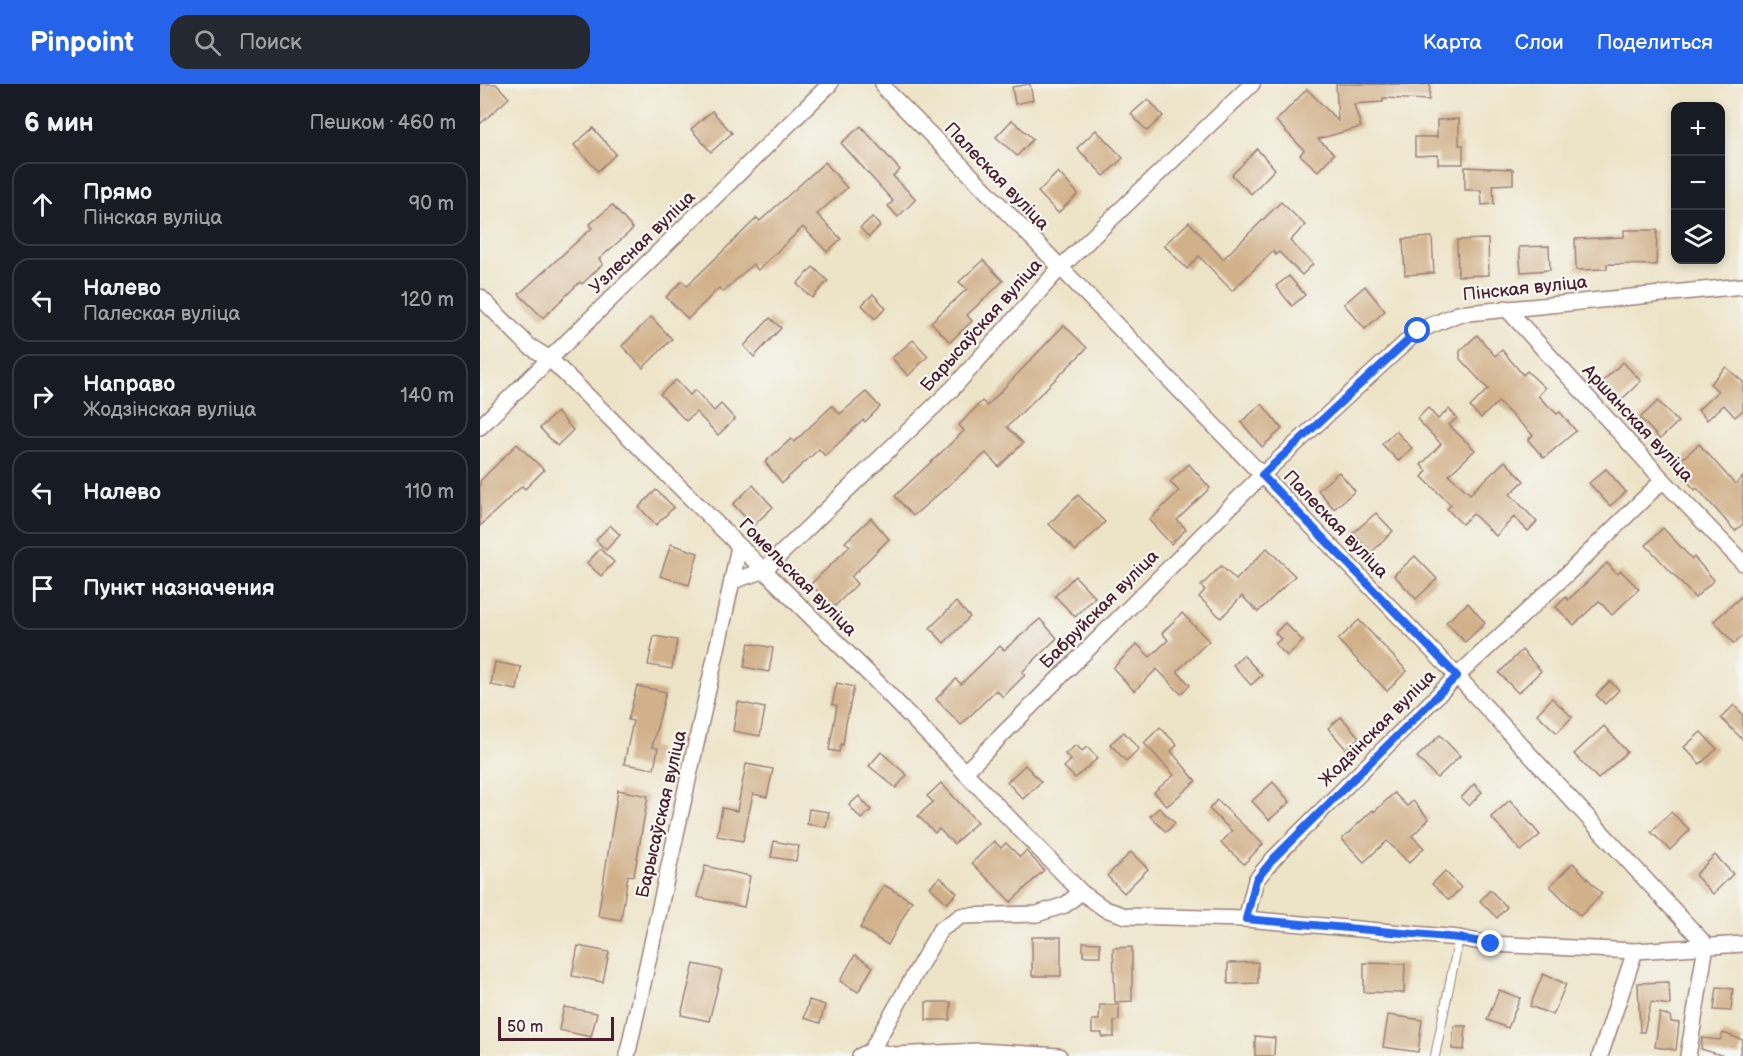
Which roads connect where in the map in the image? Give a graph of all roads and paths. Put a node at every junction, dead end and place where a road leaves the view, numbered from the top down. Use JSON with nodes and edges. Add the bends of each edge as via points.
{"nodes":[{"id":1,"x":830,"y":84,"type":"edge"},
{"id":2,"x":883,"y":84,"type":"edge"},
{"id":3,"x":1252,"y":84,"type":"edge"},
{"id":4,"x":1060,"y":268,"type":"junction"},
{"id":5,"x":1743,"y":286,"type":"edge"},
{"id":6,"x":480,"y":297,"type":"edge"},
{"id":7,"x":1506,"y":308,"type":"junction"},
{"id":8,"x":550,"y":359,"type":"junction"},
{"id":9,"x":480,"y":427,"type":"edge"},
{"id":10,"x":1262,"y":475,"type":"junction"},
{"id":11,"x":1663,"y":480,"type":"junction"},
{"id":12,"x":739,"y":546,"type":"junction"},
{"id":13,"x":1743,"y":563,"type":"edge"},
{"id":14,"x":763,"y":571,"type":"junction"},
{"id":15,"x":732,"y":581,"type":"junction"},
{"id":16,"x":1457,"y":676,"type":"junction"},
{"id":17,"x":965,"y":772,"type":"junction"},
{"id":18,"x":1081,"y":891,"type":"junction"},
{"id":19,"x":1246,"y":919,"type":"junction"},
{"id":20,"x":1459,"y":938,"type":"junction"},
{"id":21,"x":1743,"y":944,"type":"edge"},
{"id":22,"x":1706,"y":945,"type":"junction"},
{"id":23,"x":1635,"y":951,"type":"junction"},
{"id":24,"x":865,"y":1053,"type":"edge"},
{"id":25,"x":627,"y":1056,"type":"edge"},
{"id":26,"x":1059,"y":1056,"type":"edge"},
{"id":27,"x":1435,"y":1056,"type":"edge"},
{"id":28,"x":1600,"y":1056,"type":"edge"},
{"id":29,"x":1688,"y":1056,"type":"edge"}],
"edges":[{"from":1,"to":8,"type":"street","name":"Узлесная вуліца"},
{"from":2,"to":4,"type":"street","name":"Палеская вуліца"},
{"from":3,"to":4,"type":"street","name":"Барысаўская вуліца"},
{"from":4,"to":10,"type":"street","name":"Палеская вуліца"},
{"from":4,"to":14,"type":"street","name":"Барысаўская вуліца","via":[[953,388]]},
{"from":5,"to":7,"type":"street","name":"Пінская вуліца"},
{"from":6,"to":8,"type":"street","name":"Гомельская вуліца","via":[[530,346]]},
{"from":7,"to":10,"type":"street","name":"Пінская вуліца","via":[[1458,314],[1418,331]]},
{"from":7,"to":11,"type":"street","name":"Аршанская вуліца"},
{"from":8,"to":9,"type":"street","name":"Узлесная вуліца"},
{"from":8,"to":12,"type":"street","name":"Гомельская вуліца"},
{"from":10,"to":16,"type":"street","name":"Палеская вуліца"},
{"from":10,"to":17,"type":"street","name":"Бабруйская вуліца"},
{"from":11,"to":13,"type":"street","name":"Аршанская вуліца"},
{"from":11,"to":16,"type":"street","name":"Жодзінская вуліца"},
{"from":12,"to":14,"type":"street","name":"Гомельская вуліца"},
{"from":12,"to":15,"type":"street","name":"Барысаўская вуліца"},
{"from":14,"to":15,"type":"street","name":"Барысаўская вуліца"},
{"from":14,"to":17,"type":"street","name":"Гомельская вуліца"},
{"from":15,"to":25,"type":"street","name":"Барысаўская вуліца"},
{"from":16,"to":19,"type":"street","name":"Жодзінская вуліца","via":[[1274,858],[1256,880]]},
{"from":16,"to":22,"type":"street","name":"Палеская вуліца"},
{"from":17,"to":18,"type":"street","name":"Гомельская вуліца"},
{"from":18,"to":19,"type":"street","name":"Гомельская вуліца","via":[[1105,909],[1126,916]]},
{"from":18,"to":24,"type":"street","via":[[1065,905],[1037,914],[961,916],[940,930]]},
{"from":19,"to":20,"type":"street","name":"Гомельская вуліца"},
{"from":20,"to":23,"type":"street","name":"Гомельская вуліца","via":[[1491,944]]},
{"from":20,"to":27,"type":"lane"},
{"from":21,"to":22,"type":"street","name":"Гомельская вуліца"},
{"from":22,"to":23,"type":"street","name":"Гомельская вуліца"},
{"from":22,"to":29,"type":"street"},
{"from":23,"to":28,"type":"street"},
{"from":24,"to":26,"type":"street","via":[[979,1051]]}]}
